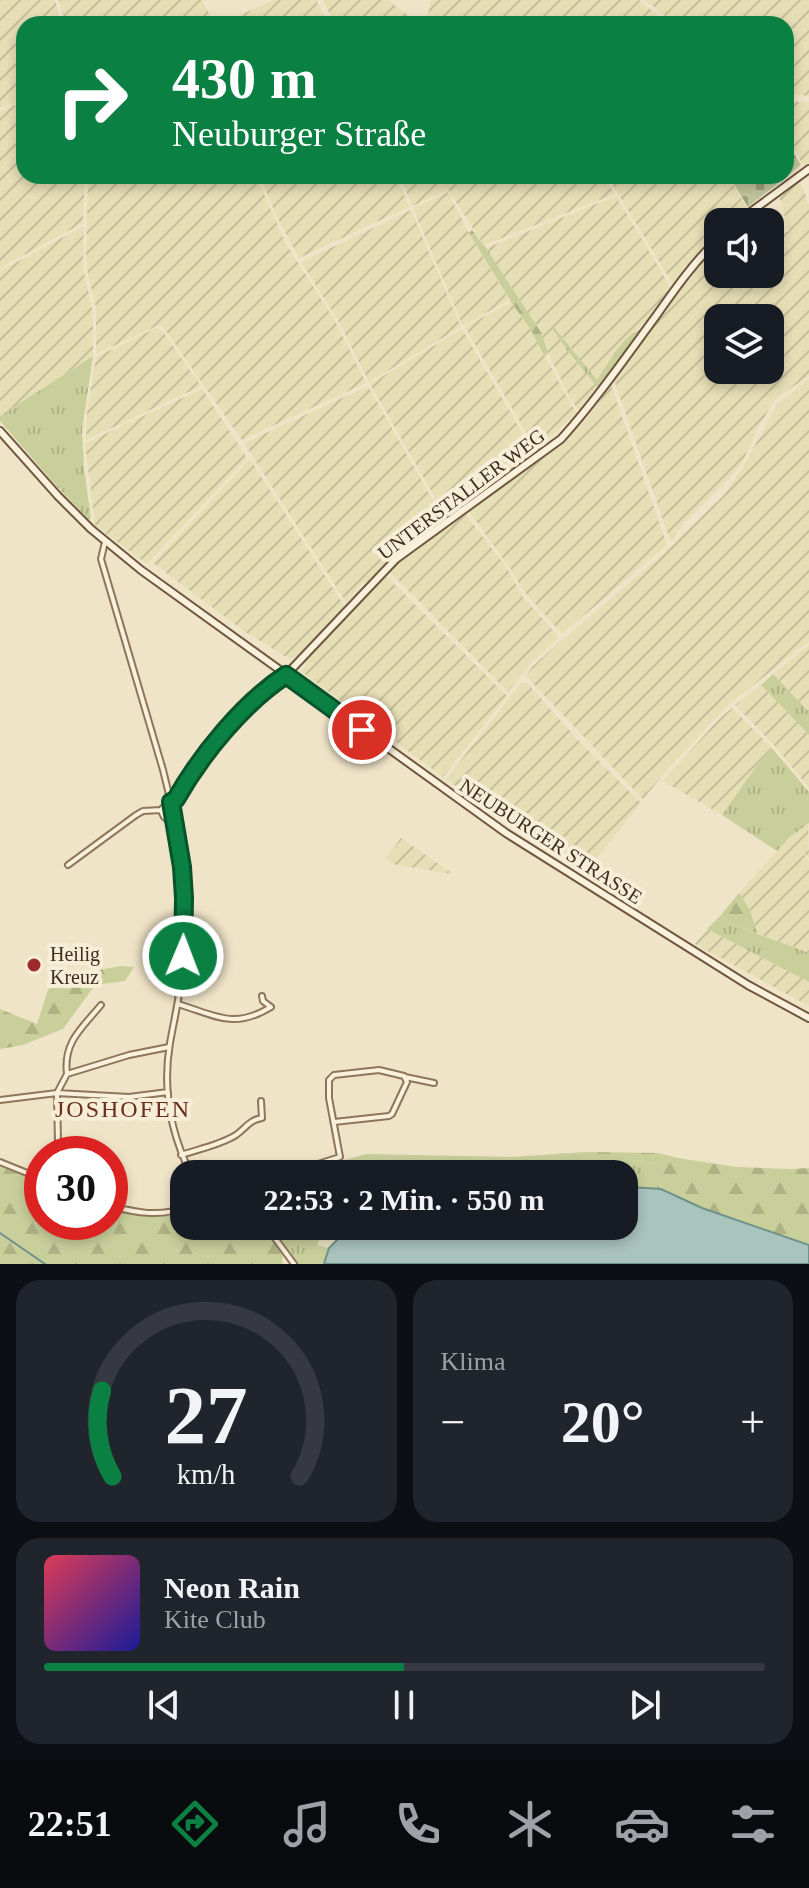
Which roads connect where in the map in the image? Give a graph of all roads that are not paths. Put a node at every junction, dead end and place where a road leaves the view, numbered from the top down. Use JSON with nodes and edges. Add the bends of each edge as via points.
{"nodes":[{"id":1,"x":789,"y":184,"type":"edge"},
{"id":2,"x":756,"y":208,"type":"edge"},
{"id":3,"x":704,"y":252,"type":"edge"},
{"id":4,"x":0,"y":431,"type":"edge"},
{"id":5,"x":105,"y":542,"type":"junction"},
{"id":6,"x":286,"y":675,"type":"junction"},
{"id":7,"x":171,"y":802,"type":"junction"},
{"id":8,"x":161,"y":810,"type":"junction"},
{"id":9,"x":175,"y":826,"type":"junction"},
{"id":10,"x":68,"y":865,"type":"dead end"},
{"id":11,"x":262,"y":996,"type":"dead end"},
{"id":12,"x":178,"y":1004,"type":"junction"},
{"id":13,"x":101,"y":1005,"type":"dead end"},
{"id":14,"x":809,"y":1018,"type":"edge"},
{"id":15,"x":169,"y":1047,"type":"junction"},
{"id":16,"x":67,"y":1074,"type":"junction"},
{"id":17,"x":404,"y":1076,"type":"junction"},
{"id":18,"x":434,"y":1083,"type":"dead end"},
{"id":19,"x":168,"y":1092,"type":"junction"},
{"id":20,"x":57,"y":1093,"type":"junction"},
{"id":21,"x":0,"y":1100,"type":"edge"},
{"id":22,"x":261,"y":1101,"type":"dead end"},
{"id":23,"x":334,"y":1122,"type":"junction"},
{"id":24,"x":58,"y":1136,"type":"edge"},
{"id":25,"x":181,"y":1155,"type":"junction"},
{"id":26,"x":184,"y":1160,"type":"edge"},
{"id":27,"x":335,"y":1160,"type":"edge"},
{"id":28,"x":0,"y":1162,"type":"edge"},
{"id":29,"x":24,"y":1172,"type":"edge"},
{"id":30,"x":128,"y":1210,"type":"edge"},
{"id":31,"x":170,"y":1212,"type":"edge"},
{"id":32,"x":276,"y":1240,"type":"edge"},
{"id":33,"x":294,"y":1264,"type":"edge"}],
"edges":[{"from":1,"to":2,"type":"main road"},
{"from":3,"to":6,"type":"main road","name":"UNTERSTALLER WEG","via":[[561,439],[396,559]]},
{"from":4,"to":5,"type":"main road","name":"NEUBURGER STRASSE"},
{"from":5,"to":6,"type":"main road","name":"NEUBURGER STRASSE"},
{"from":5,"to":7,"type":"street","via":[[101,559]]},
{"from":6,"to":7,"type":"street","name":"UNTERSTALLER WEG","via":[[216,741]]},
{"from":6,"to":14,"type":"main road","name":"NEUBURGER STRASSE","via":[[506,833]]},
{"from":7,"to":8,"type":"street","name":"UNTERSTALLER WEG"},
{"from":7,"to":9,"type":"street"},
{"from":8,"to":9,"type":"street"},
{"from":8,"to":10,"type":"street","name":"UNTERSTALLER WEG","via":[[143,811]]},
{"from":9,"to":12,"type":"street","via":[[184,898]]},
{"from":11,"to":12,"type":"street","via":[[271,1007],[258,1015],[226,1020]]},
{"from":12,"to":15,"type":"street"},
{"from":13,"to":16,"type":"street","via":[[69,1044]]},
{"from":15,"to":16,"type":"street"},
{"from":15,"to":19,"type":"street"},
{"from":16,"to":20,"type":"street"},
{"from":17,"to":18,"type":"street"},
{"from":17,"to":23,"type":"street","via":[[407,1082],[389,1116]]},
{"from":17,"to":23,"type":"street","via":[[379,1070],[334,1075],[329,1080]]},
{"from":19,"to":20,"type":"street","via":[[129,1097]]},
{"from":19,"to":25,"type":"street"},
{"from":20,"to":21,"type":"street"},
{"from":20,"to":24,"type":"street"},
{"from":22,"to":25,"type":"street","via":[[262,1118],[251,1120],[226,1140]]},
{"from":23,"to":27,"type":"street","via":[[340,1157]]},
{"from":25,"to":26,"type":"street"},
{"from":28,"to":29,"type":"street"},
{"from":30,"to":31,"type":"street"},
{"from":32,"to":33,"type":"street"}]}
